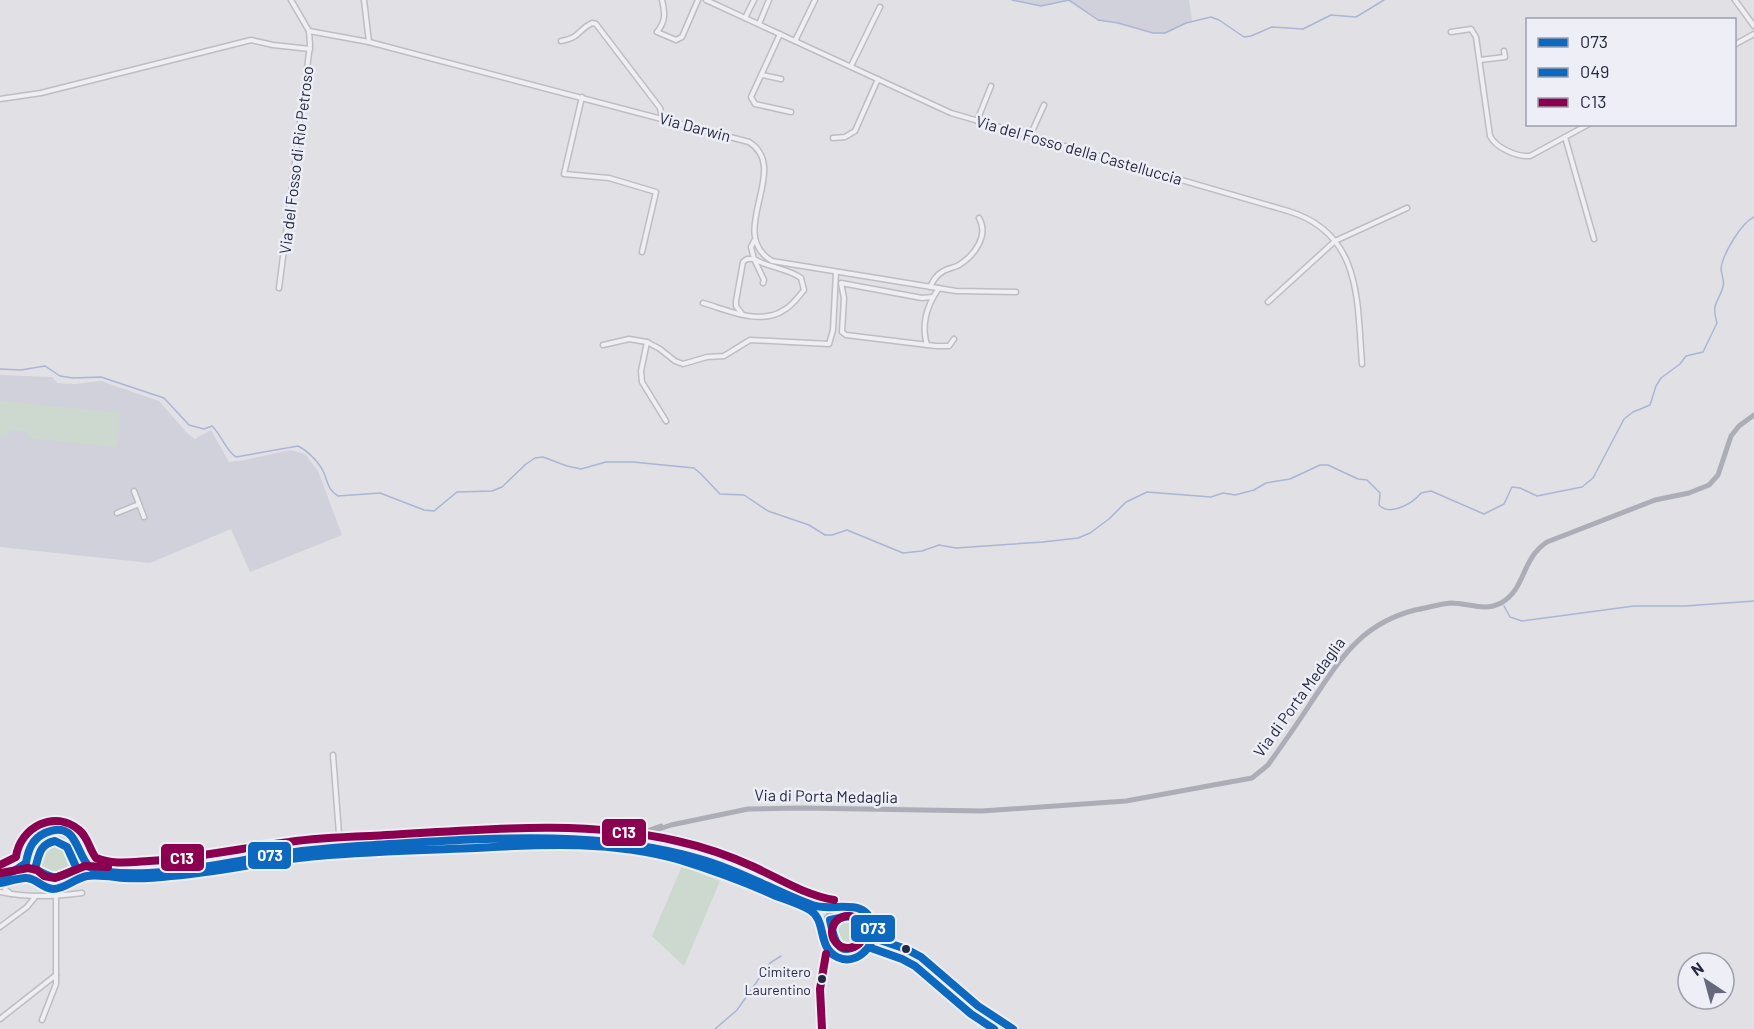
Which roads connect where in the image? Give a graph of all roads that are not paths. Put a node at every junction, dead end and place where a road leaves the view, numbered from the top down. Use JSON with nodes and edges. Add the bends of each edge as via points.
{"nodes":[{"id":1,"x":291,"y":0,"type":"edge"},
{"id":2,"x":363,"y":0,"type":"edge"},
{"id":3,"x":662,"y":0,"type":"edge"},
{"id":4,"x":698,"y":0,"type":"edge"},
{"id":5,"x":706,"y":0,"type":"edge"},
{"id":6,"x":753,"y":0,"type":"edge"},
{"id":7,"x":769,"y":0,"type":"edge"},
{"id":8,"x":815,"y":0,"type":"edge"},
{"id":9,"x":1735,"y":0,"type":"edge"},
{"id":10,"x":880,"y":7,"type":"dead end"},
{"id":11,"x":745,"y":18,"type":"junction"},
{"id":12,"x":759,"y":24,"type":"junction"},
{"id":13,"x":1754,"y":26,"type":"edge"},
{"id":14,"x":309,"y":31,"type":"junction"},
{"id":15,"x":1451,"y":32,"type":"dead end"},
{"id":16,"x":780,"y":34,"type":"junction"},
{"id":17,"x":1754,"y":34,"type":"edge"},
{"id":18,"x":561,"y":41,"type":"dead end"},
{"id":19,"x":795,"y":41,"type":"junction"},
{"id":20,"x":369,"y":42,"type":"junction"},
{"id":21,"x":1736,"y":44,"type":"edge"},
{"id":22,"x":310,"y":49,"type":"junction"},
{"id":23,"x":1504,"y":51,"type":"dead end"},
{"id":24,"x":1480,"y":60,"type":"junction"},
{"id":25,"x":851,"y":66,"type":"junction"},
{"id":26,"x":762,"y":75,"type":"junction"},
{"id":27,"x":781,"y":79,"type":"dead end"},
{"id":28,"x":878,"y":79,"type":"junction"},
{"id":29,"x":991,"y":86,"type":"dead end"},
{"id":30,"x":582,"y":97,"type":"junction"},
{"id":31,"x":0,"y":99,"type":"edge"},
{"id":32,"x":1044,"y":105,"type":"dead end"},
{"id":33,"x":791,"y":112,"type":"dead end"},
{"id":34,"x":662,"y":118,"type":"junction"},
{"id":35,"x":977,"y":121,"type":"junction"},
{"id":36,"x":1585,"y":126,"type":"edge"},
{"id":37,"x":1030,"y":136,"type":"junction"},
{"id":38,"x":1565,"y":137,"type":"junction"},
{"id":39,"x":832,"y":138,"type":"dead end"},
{"id":40,"x":1407,"y":208,"type":"dead end"},
{"id":41,"x":979,"y":218,"type":"dead end"},
{"id":42,"x":1594,"y":239,"type":"dead end"},
{"id":43,"x":754,"y":241,"type":"junction"},
{"id":44,"x":1335,"y":241,"type":"junction"},
{"id":45,"x":642,"y":252,"type":"dead end"},
{"id":46,"x":754,"y":259,"type":"junction"},
{"id":47,"x":836,"y":272,"type":"junction"},
{"id":48,"x":763,"y":283,"type":"dead end"},
{"id":49,"x":930,"y":287,"type":"junction"},
{"id":50,"x":279,"y":288,"type":"dead end"},
{"id":51,"x":939,"y":288,"type":"junction"},
{"id":52,"x":1016,"y":292,"type":"dead end"},
{"id":53,"x":933,"y":297,"type":"junction"},
{"id":54,"x":1268,"y":302,"type":"dead end"},
{"id":55,"x":703,"y":303,"type":"dead end"},
{"id":56,"x":742,"y":314,"type":"junction"},
{"id":57,"x":954,"y":339,"type":"dead end"},
{"id":58,"x":647,"y":342,"type":"junction"},
{"id":59,"x":603,"y":345,"type":"dead end"},
{"id":60,"x":654,"y":345,"type":"junction"},
{"id":61,"x":927,"y":345,"type":"junction"},
{"id":62,"x":646,"y":352,"type":"junction"},
{"id":63,"x":1362,"y":364,"type":"dead end"},
{"id":64,"x":1754,"y":415,"type":"edge"},
{"id":65,"x":666,"y":421,"type":"dead end"},
{"id":66,"x":134,"y":491,"type":"dead end"},
{"id":67,"x":139,"y":504,"type":"junction"},
{"id":68,"x":117,"y":513,"type":"dead end"},
{"id":69,"x":144,"y":517,"type":"dead end"},
{"id":70,"x":333,"y":755,"type":"dead end"},
{"id":71,"x":672,"y":825,"type":"junction"},
{"id":72,"x":608,"y":841,"type":"junction"},
{"id":73,"x":340,"y":848,"type":"junction"},
{"id":74,"x":678,"y":853,"type":"junction"},
{"id":75,"x":84,"y":860,"type":"junction"},
{"id":76,"x":26,"y":863,"type":"junction"},
{"id":77,"x":0,"y":876,"type":"edge"},
{"id":78,"x":32,"y":879,"type":"junction"},
{"id":79,"x":74,"y":881,"type":"junction"},
{"id":80,"x":3,"y":883,"type":"edge"},
{"id":81,"x":0,"y":892,"type":"edge"},
{"id":82,"x":82,"y":893,"type":"dead end"},
{"id":83,"x":15,"y":895,"type":"junction"},
{"id":84,"x":35,"y":897,"type":"junction"},
{"id":85,"x":56,"y":897,"type":"junction"},
{"id":86,"x":832,"y":910,"type":"junction"},
{"id":87,"x":0,"y":927,"type":"edge"},
{"id":88,"x":822,"y":927,"type":"junction"},
{"id":89,"x":874,"y":938,"type":"junction"},
{"id":90,"x":56,"y":975,"type":"junction"},
{"id":91,"x":0,"y":1019,"type":"edge"},
{"id":92,"x":42,"y":1020,"type":"dead end"},
{"id":93,"x":1013,"y":1029,"type":"edge"}],
"edges":[{"from":1,"to":14,"type":"street"},
{"from":2,"to":20,"type":"street"},
{"from":3,"to":4,"type":"street","via":[[665,17],[657,33],[676,40],[682,37]]},
{"from":5,"to":11,"type":"street","name":"Via del Fosso della Castelluccia"},
{"from":6,"to":11,"type":"street"},
{"from":7,"to":12,"type":"street"},
{"from":8,"to":19,"type":"street"},
{"from":9,"to":13,"type":"street"},
{"from":10,"to":25,"type":"street"},
{"from":11,"to":12,"type":"street","name":"Via del Fosso della Castelluccia"},
{"from":12,"to":16,"type":"street","name":"Via del Fosso della Castelluccia"},
{"from":14,"to":20,"type":"street","name":"Via Darwin"},
{"from":14,"to":22,"type":"street","name":"Via del Fosso di Rio Petroso"},
{"from":15,"to":24,"type":"street","via":[[1471,29]]},
{"from":16,"to":19,"type":"street","name":"Via del Fosso della Castelluccia"},
{"from":16,"to":26,"type":"street"},
{"from":17,"to":21,"type":"street"},
{"from":18,"to":34,"type":"street","via":[[578,36],[588,24],[596,24],[660,108]]},
{"from":19,"to":25,"type":"street","name":"Via del Fosso della Castelluccia"},
{"from":20,"to":30,"type":"street","name":"Via Darwin"},
{"from":22,"to":31,"type":"street","via":[[251,40],[41,93]]},
{"from":22,"to":50,"type":"street","name":"Via del Fosso di Rio Petroso"},
{"from":23,"to":24,"type":"street","via":[[1505,57]]},
{"from":24,"to":38,"type":"street","via":[[1494,143],[1528,157]]},
{"from":25,"to":28,"type":"street","name":"Via del Fosso della Castelluccia"},
{"from":26,"to":27,"type":"street"},
{"from":26,"to":33,"type":"street","via":[[752,102]]},
{"from":28,"to":35,"type":"street","name":"Via del Fosso della Castelluccia"},
{"from":28,"to":39,"type":"street","via":[[855,130],[845,137]]},
{"from":29,"to":35,"type":"street"},
{"from":30,"to":34,"type":"street","name":"Via Darwin"},
{"from":30,"to":45,"type":"street","via":[[564,174],[609,178],[656,192]]},
{"from":32,"to":37,"type":"street"},
{"from":34,"to":43,"type":"street","name":"Via Darwin","via":[[742,140],[757,149],[764,173]]},
{"from":35,"to":37,"type":"street","name":"Via del Fosso della Castelluccia"},
{"from":36,"to":38,"type":"street"},
{"from":37,"to":44,"type":"street","name":"Via del Fosso della Castelluccia","via":[[1295,213],[1314,222]]},
{"from":38,"to":42,"type":"street"},
{"from":40,"to":44,"type":"street"},
{"from":41,"to":49,"type":"street","via":[[983,237],[971,255],[942,271]]},
{"from":43,"to":46,"type":"street"},
{"from":43,"to":47,"type":"street","via":[[772,261]]},
{"from":44,"to":54,"type":"street"},
{"from":44,"to":63,"type":"street","name":"Via del Fosso della Castelluccia","via":[[1355,280]]},
{"from":46,"to":48,"type":"street"},
{"from":46,"to":56,"type":"street","via":[[742,265],[736,306]]},
{"from":46,"to":56,"type":"street","via":[[765,266],[795,273],[804,290],[777,314]]},
{"from":47,"to":49,"type":"street"},
{"from":47,"to":60,"type":"street","via":[[829,344],[750,340],[724,356],[683,364]]},
{"from":49,"to":51,"type":"street"},
{"from":51,"to":52,"type":"street"},
{"from":51,"to":53,"type":"street"},
{"from":53,"to":61,"type":"street","via":[[926,315]]},
{"from":53,"to":61,"type":"street","via":[[841,283],[843,334]]},
{"from":55,"to":56,"type":"street"},
{"from":57,"to":61,"type":"street","via":[[949,346]]},
{"from":58,"to":59,"type":"street","via":[[629,339]]},
{"from":58,"to":60,"type":"street"},
{"from":58,"to":62,"type":"street"},
{"from":60,"to":62,"type":"street"},
{"from":62,"to":65,"type":"street","via":[[642,382]]},
{"from":64,"to":71,"type":"main road","name":"Via di Porta Medaglia","via":[[1731,436],[1718,475],[1709,485],[1689,494],[1655,500],[1547,542],[1533,553],[1516,589],[1500,603],[1484,608],[1437,605],[1399,615],[1367,632],[1340,660],[1268,765],[1252,778],[1126,801],[982,811],[754,808]]},
{"from":66,"to":67,"type":"street"},
{"from":67,"to":68,"type":"street"},
{"from":67,"to":69,"type":"street"},
{"from":70,"to":73,"type":"street"},
{"from":71,"to":72,"type":"main road","name":"Via di Porta Medaglia"},
{"from":71,"to":74,"type":"main road","via":[[659,829],[654,838]]},
{"from":72,"to":73,"type":"main road","via":[[548,838]]},
{"from":72,"to":74,"type":"main road"},
{"from":73,"to":75,"type":"main road","via":[[165,871],[98,870]]},
{"from":74,"to":86,"type":"main road","via":[[739,872],[816,907]]},
{"from":75,"to":76,"type":"main road","via":[[75,839],[53,831],[33,841]]},
{"from":75,"to":79,"type":"main road"},
{"from":76,"to":77,"type":"main road"},
{"from":76,"to":78,"type":"main road"},
{"from":78,"to":79,"type":"main road","via":[[48,888]]},
{"from":78,"to":80,"type":"main road"},
{"from":79,"to":88,"type":"main road","via":[[92,876],[176,876],[316,856],[531,844],[590,845],[656,854],[713,870],[813,912]]},
{"from":80,"to":83,"type":"street"},
{"from":81,"to":83,"type":"street"},
{"from":82,"to":85,"type":"street"},
{"from":83,"to":84,"type":"street"},
{"from":84,"to":85,"type":"street"},
{"from":84,"to":87,"type":"street"},
{"from":85,"to":90,"type":"street"},
{"from":86,"to":88,"type":"main road"},
{"from":86,"to":89,"type":"main road","via":[[859,908],[873,924]]},
{"from":88,"to":89,"type":"main road","via":[[823,944],[843,958],[859,956]]},
{"from":89,"to":93,"type":"main road","via":[[921,957],[978,1006]]},
{"from":90,"to":91,"type":"street"},
{"from":90,"to":92,"type":"street","via":[[56,988]]}]}
